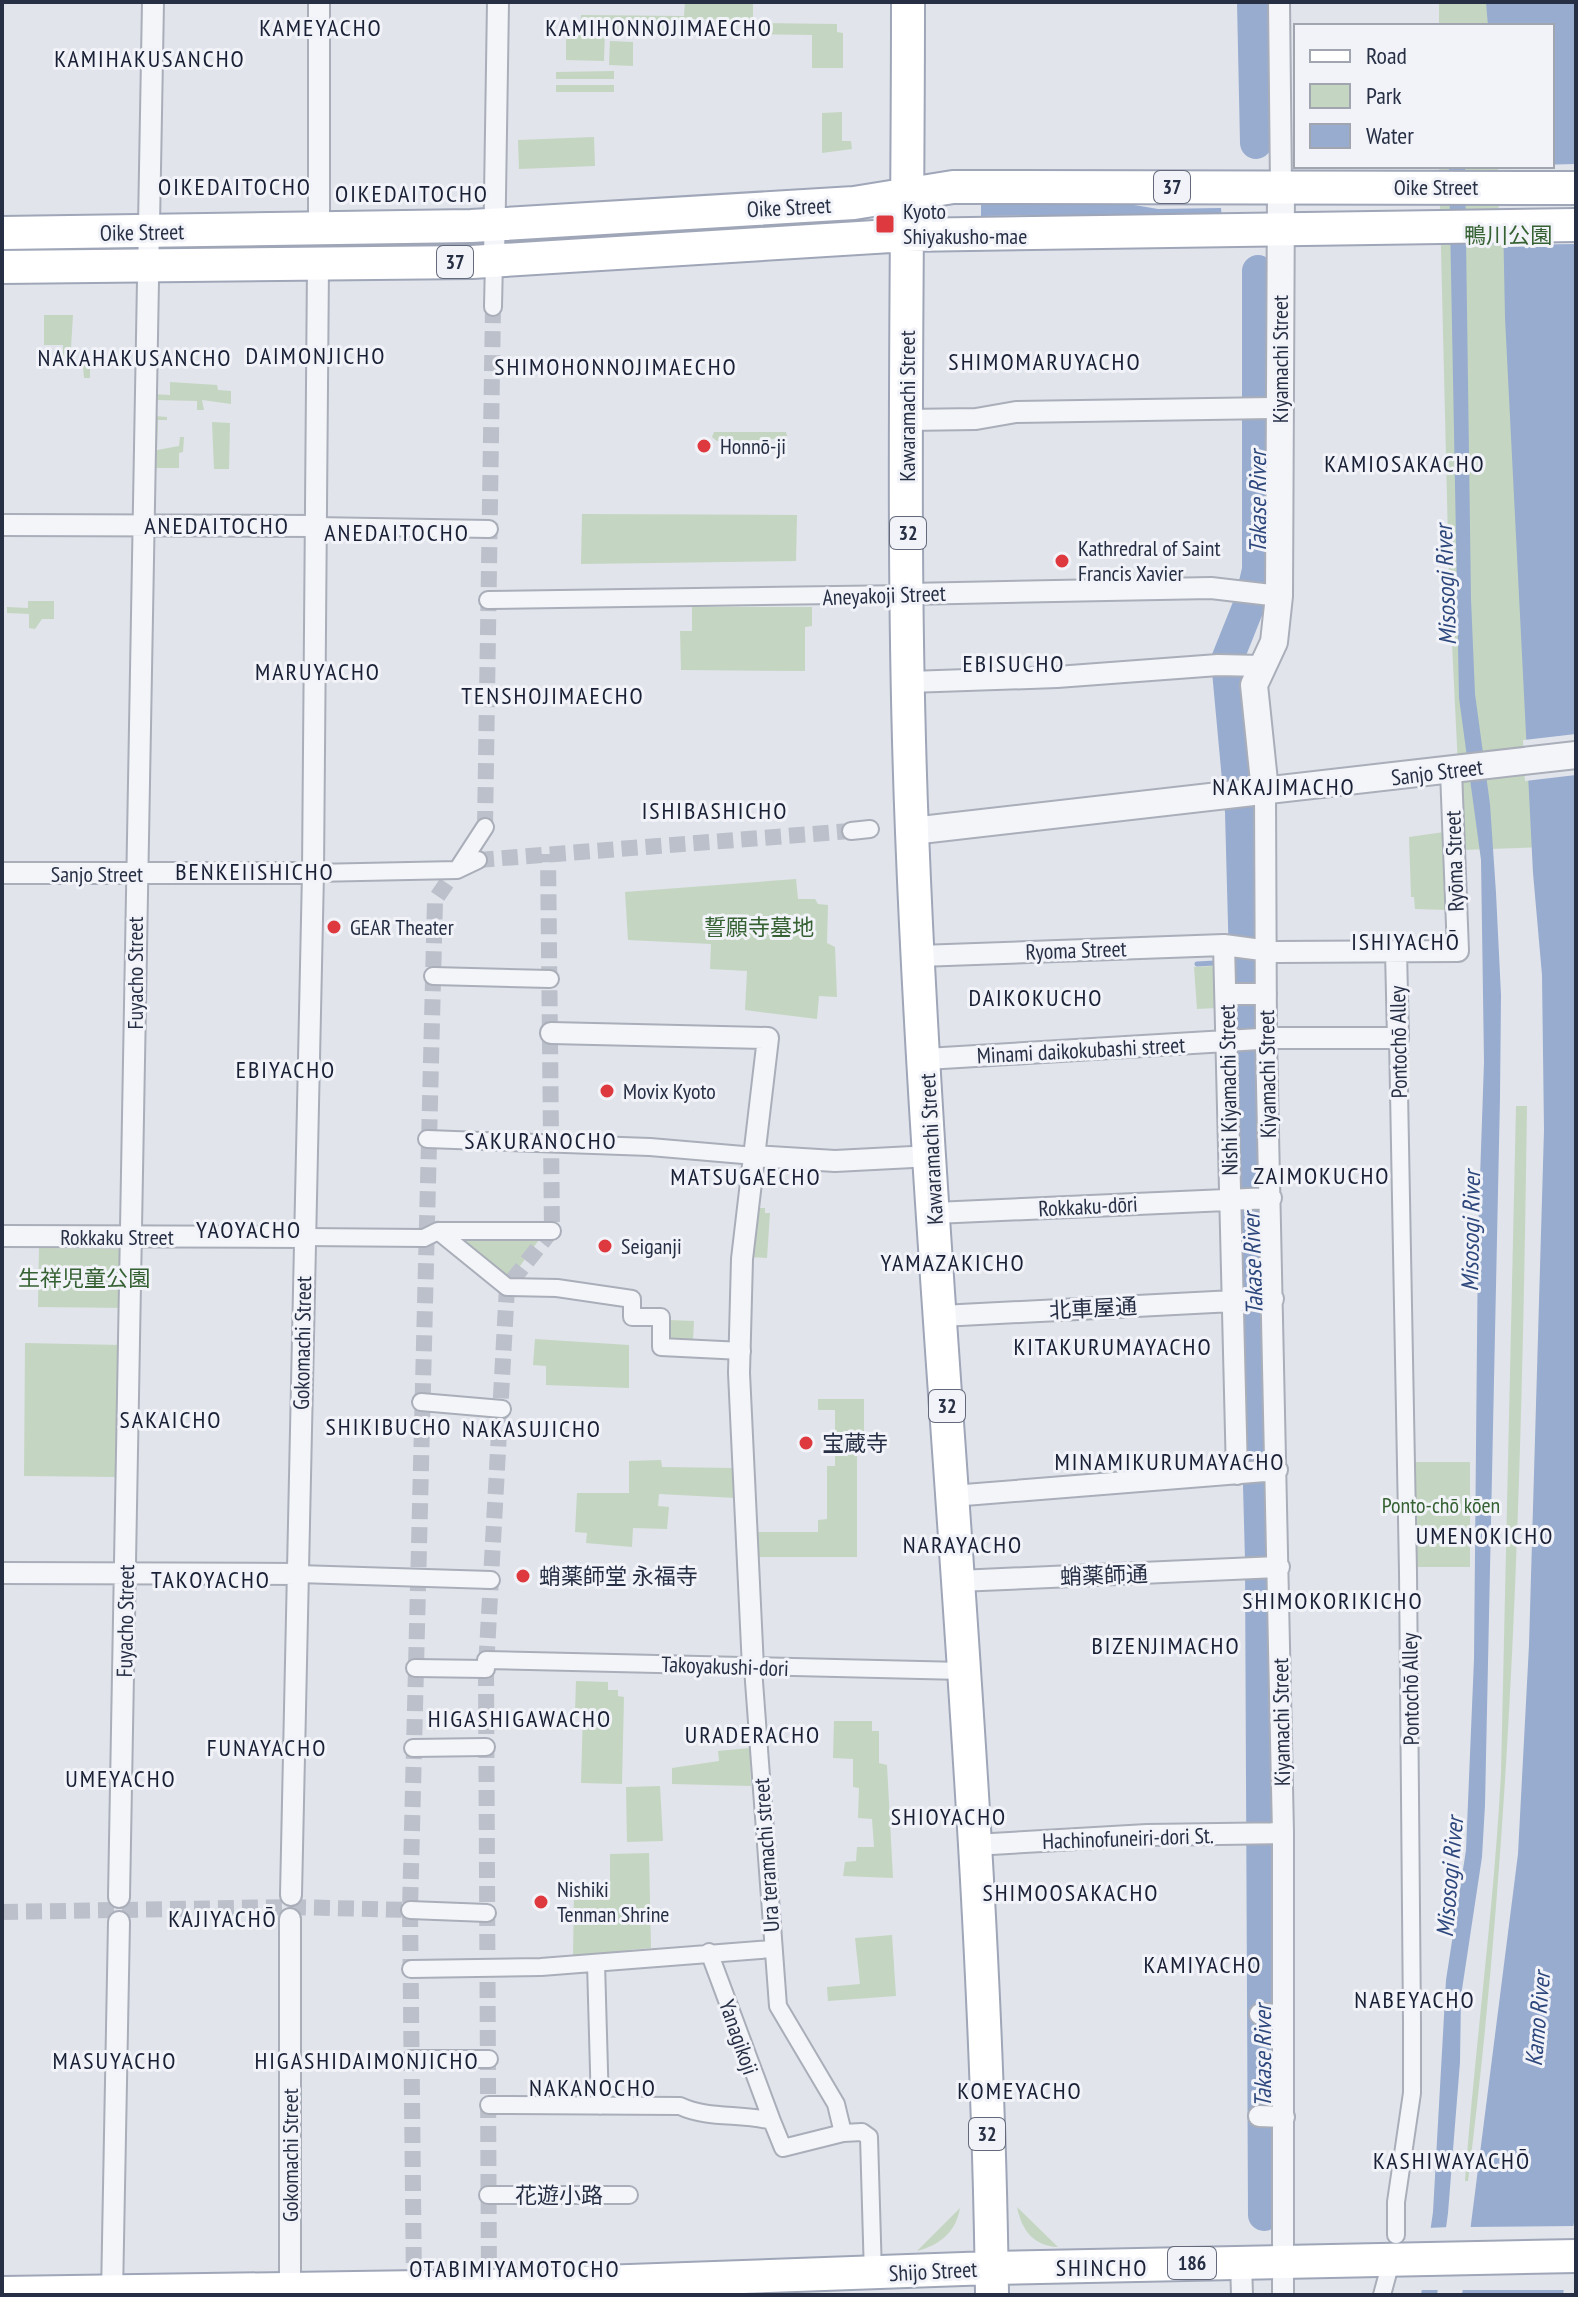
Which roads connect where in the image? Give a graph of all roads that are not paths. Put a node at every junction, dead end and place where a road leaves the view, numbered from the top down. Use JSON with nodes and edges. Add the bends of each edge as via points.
{"nodes":[{"id":1,"x":153,"y":2,"type":"edge"},
{"id":2,"x":319,"y":2,"type":"edge"},
{"id":3,"x":498,"y":2,"type":"edge"},
{"id":4,"x":908,"y":2,"type":"edge"},
{"id":5,"x":1279,"y":2,"type":"edge"},
{"id":6,"x":1281,"y":187,"type":"junction"},
{"id":7,"x":1576,"y":188,"type":"edge"},
{"id":8,"x":908,"y":194,"type":"junction"},
{"id":9,"x":494,"y":225,"type":"junction"},
{"id":10,"x":1576,"y":225,"type":"edge"},
{"id":11,"x":319,"y":229,"type":"junction"},
{"id":12,"x":149,"y":232,"type":"junction"},
{"id":13,"x":1281,"y":232,"type":"junction"},
{"id":14,"x":2,"y":233,"type":"edge"},
{"id":15,"x":907,"y":235,"type":"junction"},
{"id":16,"x":494,"y":260,"type":"junction"},
{"id":17,"x":318,"y":264,"type":"junction"},
{"id":18,"x":2,"y":267,"type":"edge"},
{"id":19,"x":148,"y":267,"type":"junction"},
{"id":20,"x":493,"y":307,"type":"tunnel mouth"},
{"id":21,"x":1266,"y":408,"type":"junction"},
{"id":22,"x":907,"y":420,"type":"junction"},
{"id":23,"x":143,"y":524,"type":"junction"},
{"id":24,"x":2,"y":525,"type":"edge"},
{"id":25,"x":315,"y":526,"type":"junction"},
{"id":26,"x":489,"y":529,"type":"dead end"},
{"id":27,"x":908,"y":594,"type":"junction"},
{"id":28,"x":1273,"y":596,"type":"junction"},
{"id":29,"x":488,"y":600,"type":"dead end"},
{"id":30,"x":1239,"y":666,"type":"junction"},
{"id":31,"x":909,"y":682,"type":"junction"},
{"id":32,"x":1576,"y":755,"type":"edge"},
{"id":33,"x":1457,"y":770,"type":"junction"},
{"id":34,"x":1248,"y":793,"type":"junction"},
{"id":35,"x":485,"y":827,"type":"tunnel mouth"},
{"id":36,"x":870,"y":829,"type":"dead end"},
{"id":37,"x":851,"y":831,"type":"tunnel mouth"},
{"id":38,"x":912,"y":831,"type":"junction"},
{"id":39,"x":478,"y":860,"type":"tunnel mouth"},
{"id":40,"x":2,"y":873,"type":"edge"},
{"id":41,"x":313,"y":873,"type":"junction"},
{"id":42,"x":135,"y":874,"type":"junction"},
{"id":43,"x":453,"y":876,"type":"junction"},
{"id":44,"x":1244,"y":948,"type":"junction"},
{"id":45,"x":1396,"y":951,"type":"junction"},
{"id":46,"x":919,"y":956,"type":"junction"},
{"id":47,"x":433,"y":976,"type":"dead end"},
{"id":48,"x":550,"y":979,"type":"dead end"},
{"id":49,"x":1245,"y":994,"type":"junction"},
{"id":50,"x":551,"y":1033,"type":"dead end"},
{"id":51,"x":1398,"y":1038,"type":"junction"},
{"id":52,"x":1246,"y":1041,"type":"junction"},
{"id":53,"x":926,"y":1059,"type":"junction"},
{"id":54,"x":427,"y":1139,"type":"dead end"},
{"id":55,"x":755,"y":1156,"type":"junction"},
{"id":56,"x":932,"y":1156,"type":"junction"},
{"id":57,"x":1251,"y":1199,"type":"junction"},
{"id":58,"x":935,"y":1213,"type":"junction"},
{"id":59,"x":552,"y":1231,"type":"dead end"},
{"id":60,"x":431,"y":1234,"type":"junction"},
{"id":61,"x":2,"y":1236,"type":"edge"},
{"id":62,"x":132,"y":1237,"type":"junction"},
{"id":63,"x":304,"y":1237,"type":"junction"},
{"id":64,"x":1253,"y":1300,"type":"junction"},
{"id":65,"x":941,"y":1316,"type":"junction"},
{"id":66,"x":742,"y":1351,"type":"junction"},
{"id":67,"x":421,"y":1402,"type":"dead end"},
{"id":68,"x":502,"y":1409,"type":"dead end"},
{"id":69,"x":1257,"y":1472,"type":"junction"},
{"id":70,"x":952,"y":1496,"type":"junction"},
{"id":71,"x":1266,"y":1567,"type":"junction"},
{"id":72,"x":127,"y":1572,"type":"junction"},
{"id":73,"x":2,"y":1573,"type":"edge"},
{"id":74,"x":298,"y":1574,"type":"junction"},
{"id":75,"x":491,"y":1580,"type":"dead end"},
{"id":76,"x":958,"y":1581,"type":"junction"},
{"id":77,"x":415,"y":1668,"type":"dead end"},
{"id":78,"x":753,"y":1668,"type":"junction"},
{"id":79,"x":963,"y":1671,"type":"junction"},
{"id":80,"x":486,"y":1747,"type":"dead end"},
{"id":81,"x":413,"y":1748,"type":"dead end"},
{"id":82,"x":1262,"y":1833,"type":"junction"},
{"id":83,"x":974,"y":1845,"type":"junction"},
{"id":84,"x":291,"y":1895,"type":"dead end"},
{"id":85,"x":119,"y":1897,"type":"dead end"},
{"id":86,"x":410,"y":1910,"type":"tunnel mouth"},
{"id":87,"x":487,"y":1913,"type":"dead end"},
{"id":88,"x":290,"y":1919,"type":"dead end"},
{"id":89,"x":119,"y":1922,"type":"dead end"},
{"id":90,"x":772,"y":1949,"type":"junction"},
{"id":91,"x":709,"y":1952,"type":"junction"},
{"id":92,"x":596,"y":1963,"type":"junction"},
{"id":93,"x":411,"y":1969,"type":"dead end"},
{"id":94,"x":411,"y":2059,"type":"dead end"},
{"id":95,"x":489,"y":2059,"type":"dead end"},
{"id":96,"x":489,"y":2105,"type":"dead end"},
{"id":97,"x":600,"y":2106,"type":"junction"},
{"id":98,"x":772,"y":2121,"type":"junction"},
{"id":99,"x":843,"y":2133,"type":"junction"},
{"id":100,"x":488,"y":2195,"type":"dead end"},
{"id":101,"x":629,"y":2195,"type":"dead end"},
{"id":102,"x":1403,"y":2250,"type":"junction"},
{"id":103,"x":1576,"y":2256,"type":"edge"},
{"id":104,"x":1284,"y":2261,"type":"junction"},
{"id":105,"x":1241,"y":2262,"type":"junction"},
{"id":106,"x":873,"y":2275,"type":"junction"},
{"id":107,"x":992,"y":2282,"type":"edge"},
{"id":108,"x":414,"y":2291,"type":"edge"},
{"id":109,"x":2,"y":2293,"type":"edge"},
{"id":110,"x":112,"y":2293,"type":"edge"},
{"id":111,"x":290,"y":2293,"type":"edge"},
{"id":112,"x":1242,"y":2295,"type":"edge"},
{"id":113,"x":1283,"y":2295,"type":"edge"},
{"id":114,"x":1382,"y":2295,"type":"edge"}],
"edges":[{"from":1,"to":12,"type":"street","name":"Fuyacho Street"},
{"from":2,"to":11,"type":"street"},
{"from":3,"to":9,"type":"street"},
{"from":4,"to":8,"type":"main road","name":"Kawaramachi Street","number":"32"},
{"from":5,"to":6,"type":"street","name":"Kiyamachi Street"},
{"from":6,"to":7,"type":"main road","name":"Oike Street","number":"37"},
{"from":6,"to":8,"type":"main road","name":"Oike Street","number":"37","via":[[969,187]]},
{"from":6,"to":13,"type":"street","name":"Kiyamachi Street"},
{"from":8,"to":9,"type":"main road","name":"Oike Street","number":"37","via":[[854,203]]},
{"from":8,"to":15,"type":"main road","name":"Kawaramachi Street","number":"32"},
{"from":9,"to":11,"type":"main road","name":"Oike Street","number":"37"},
{"from":9,"to":16,"type":"street"},
{"from":10,"to":13,"type":"main road","name":"Oike Street","number":"37"},
{"from":11,"to":12,"type":"main road","name":"Oike Street","number":"37"},
{"from":12,"to":14,"type":"main road","name":"Oike Street","number":"37"},
{"from":12,"to":19,"type":"street","name":"Fuyacho Street"},
{"from":13,"to":15,"type":"main road","name":"Oike Street","number":"37"},
{"from":13,"to":21,"type":"street","name":"Kiyamachi Street"},
{"from":15,"to":16,"type":"main road","name":"Oike Street","number":"37"},
{"from":15,"to":22,"type":"main road","name":"Kawaramachi Street","number":"32"},
{"from":16,"to":17,"type":"main road","name":"Oike Street","number":"37"},
{"from":16,"to":20,"type":"street"},
{"from":17,"to":19,"type":"main road","name":"Oike Street","number":"37"},
{"from":17,"to":25,"type":"street","name":"Gokomachi Street"},
{"from":18,"to":19,"type":"main road","name":"Oike Street","number":"37"},
{"from":19,"to":23,"type":"street","name":"Fuyacho Street"},
{"from":21,"to":22,"type":"street","via":[[1016,412],[976,419]]},
{"from":21,"to":28,"type":"street","name":"Kiyamachi Street"},
{"from":22,"to":27,"type":"main road","name":"Kawaramachi Street","number":"32"},
{"from":23,"to":24,"type":"street"},
{"from":23,"to":25,"type":"street"},
{"from":23,"to":42,"type":"street","name":"Fuyacho Street"},
{"from":25,"to":26,"type":"street"},
{"from":25,"to":41,"type":"street","name":"Gokomachi Street"},
{"from":27,"to":28,"type":"street","name":"Aneyakoji Street","via":[[1211,588]]},
{"from":27,"to":29,"type":"street","name":"Aneyakoji Street"},
{"from":27,"to":31,"type":"main road","name":"Kawaramachi Street","number":"32"},
{"from":28,"to":30,"type":"street","name":"Kiyamachi Street","via":[[1274,642]]},
{"from":30,"to":31,"type":"street"},
{"from":30,"to":34,"type":"street","name":"Kiyamachi Street","via":[[1254,685]]},
{"from":31,"to":38,"type":"main road","name":"Kawaramachi Street","number":"32"},
{"from":32,"to":33,"type":"street","name":"Sanjo Street"},
{"from":33,"to":34,"type":"street","name":"Sanjo Street"},
{"from":33,"to":45,"type":"street","name":"Ryōma Street","via":[[1458,951]]},
{"from":34,"to":38,"type":"street","name":"Sanjo Street"},
{"from":34,"to":44,"type":"street","name":"Kiyamachi Street"},
{"from":35,"to":43,"type":"street"},
{"from":36,"to":37,"type":"street"},
{"from":38,"to":46,"type":"main road","name":"Kawaramachi Street","number":"32"},
{"from":39,"to":43,"type":"street","name":"Sanjo Street"},
{"from":40,"to":42,"type":"street","name":"Sanjo Street"},
{"from":41,"to":42,"type":"street","name":"Sanjo Street"},
{"from":41,"to":43,"type":"street","name":"Sanjo Street"},
{"from":41,"to":63,"type":"street","name":"Gokomachi Street"},
{"from":42,"to":62,"type":"street","name":"Fuyacho Street"},
{"from":44,"to":45,"type":"street","name":"Ryōma Street"},
{"from":44,"to":46,"type":"street","name":"Ryoma Street"},
{"from":44,"to":49,"type":"street","name":"Nishi Kiyamachi Street"},
{"from":44,"to":49,"type":"street","name":"Kiyamachi Street"},
{"from":45,"to":51,"type":"street","name":"Pontochō Alley"},
{"from":46,"to":53,"type":"main road","name":"Kawaramachi Street","number":"32"},
{"from":47,"to":48,"type":"street"},
{"from":49,"to":52,"type":"street","name":"Kiyamachi Street"},
{"from":49,"to":52,"type":"street","name":"Nishi Kiyamachi Street"},
{"from":50,"to":55,"type":"street","name":"Ura teramachi street","via":[[768,1038]]},
{"from":51,"to":52,"type":"street","name":"Minami daikokubashi street"},
{"from":51,"to":102,"type":"street","name":"Pontochō Alley","via":[[1412,2034],[1412,2093],[1396,2202]]},
{"from":52,"to":53,"type":"street","name":"Minami daikokubashi street"},
{"from":52,"to":57,"type":"street","name":"Kiyamachi Street"},
{"from":52,"to":57,"type":"street","name":"Nishi Kiyamachi Street"},
{"from":53,"to":56,"type":"main road","name":"Kawaramachi Street","number":"32"},
{"from":54,"to":55,"type":"street"},
{"from":55,"to":56,"type":"street","via":[[835,1161]]},
{"from":55,"to":66,"type":"street","name":"Ura teramachi street","via":[[742,1259]]},
{"from":56,"to":58,"type":"main road","name":"Kawaramachi Street","number":"32"},
{"from":57,"to":58,"type":"street","name":"Rokkaku-dōri"},
{"from":57,"to":64,"type":"street","name":"Nishi Kiyamachi Street"},
{"from":57,"to":64,"type":"street","name":"Kiyamachi Street"},
{"from":58,"to":65,"type":"main road","name":"Kawaramachi Street","number":"32"},
{"from":59,"to":60,"type":"street","name":"Rokkaku Street"},
{"from":60,"to":63,"type":"street","name":"Rokkaku Street"},
{"from":60,"to":66,"type":"street","via":[[507,1287],[632,1299],[632,1317],[661,1317],[661,1347]]},
{"from":61,"to":62,"type":"street","name":"Rokkaku Street"},
{"from":62,"to":63,"type":"street","name":"Rokkaku Street"},
{"from":62,"to":72,"type":"street","name":"Fuyacho Street"},
{"from":63,"to":74,"type":"street","name":"Gokomachi Street"},
{"from":64,"to":65,"type":"street","name":"北車屋通"},
{"from":64,"to":69,"type":"street","name":"Nishi Kiyamachi Street"},
{"from":64,"to":69,"type":"street","name":"Kiyamachi Street"},
{"from":65,"to":70,"type":"main road","name":"Kawaramachi Street","number":"32"},
{"from":66,"to":78,"type":"street","name":"Ura teramachi street"},
{"from":67,"to":68,"type":"street"},
{"from":69,"to":70,"type":"street"},
{"from":69,"to":71,"type":"street","name":"Kiyamachi Street"},
{"from":70,"to":76,"type":"main road","name":"Kawaramachi Street","number":"32"},
{"from":71,"to":76,"type":"street","name":"蛸薬師通"},
{"from":71,"to":82,"type":"street","name":"Kiyamachi Street"},
{"from":72,"to":73,"type":"street"},
{"from":72,"to":74,"type":"street"},
{"from":72,"to":85,"type":"street","name":"Fuyacho Street"},
{"from":74,"to":75,"type":"street"},
{"from":74,"to":84,"type":"street","name":"Gokomachi Street"},
{"from":76,"to":79,"type":"main road","name":"Kawaramachi Street","number":"32"},
{"from":77,"to":78,"type":"street","name":"Takoyakushi-dori"},
{"from":78,"to":79,"type":"street","name":"Takoyakushi-dori"},
{"from":78,"to":90,"type":"street","name":"Ura teramachi street"},
{"from":79,"to":83,"type":"main road","name":"Kawaramachi Street","number":"32"},
{"from":80,"to":81,"type":"street"},
{"from":82,"to":83,"type":"street","name":"Hachinofuneiri-dori St."},
{"from":82,"to":104,"type":"street","name":"Kiyamachi Street","via":[[1272,2015],[1271,2117]]},
{"from":83,"to":107,"type":"main road","name":"Kawaramachi Street","number":"32"},
{"from":86,"to":87,"type":"street"},
{"from":88,"to":111,"type":"street","name":"Gokomachi Street"},
{"from":89,"to":110,"type":"street"},
{"from":90,"to":91,"type":"street"},
{"from":90,"to":99,"type":"street","name":"Ura teramachi street","via":[[779,2010],[836,2104]]},
{"from":91,"to":92,"type":"street"},
{"from":91,"to":98,"type":"street","name":"Yanagikoji"},
{"from":92,"to":93,"type":"street"},
{"from":92,"to":97,"type":"street"},
{"from":94,"to":95,"type":"street"},
{"from":96,"to":97,"type":"street"},
{"from":97,"to":98,"type":"street","via":[[680,2106],[694,2113]]},
{"from":98,"to":99,"type":"street","via":[[783,2148]]},
{"from":99,"to":106,"type":"street","via":[[869,2137]]},
{"from":100,"to":101,"type":"street","name":"花遊小路"},
{"from":102,"to":103,"type":"main road","name":"Shijo Street","number":"186"},
{"from":102,"to":104,"type":"main road","name":"Shijo Street","number":"186"},
{"from":102,"to":114,"type":"street","name":"Pontochō Alley"},
{"from":104,"to":105,"type":"main road","name":"Shijo Street","number":"186"},
{"from":104,"to":113,"type":"street","name":"Kiyamachi Street"},
{"from":105,"to":107,"type":"main road","name":"Shijo Street","number":"186"},
{"from":105,"to":112,"type":"street"},
{"from":106,"to":107,"type":"main road","name":"Shijo Street","number":"186"},
{"from":106,"to":108,"type":"main road","name":"Shijo Street","number":"186"},
{"from":108,"to":111,"type":"main road","name":"Shijo Street","number":"186"},
{"from":109,"to":110,"type":"main road","name":"Shijo Street","number":"186"},
{"from":110,"to":111,"type":"main road","name":"Shijo Street","number":"186"}]}
